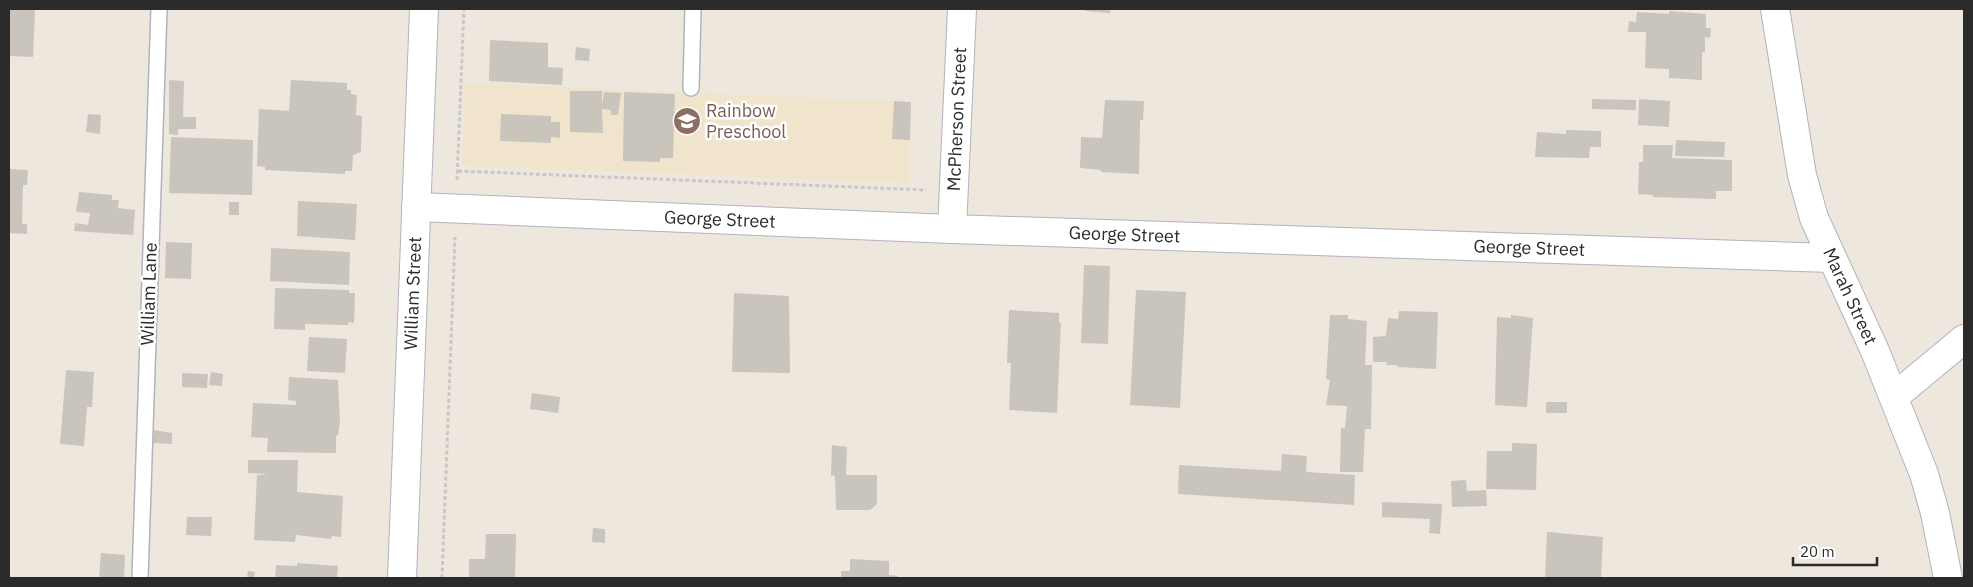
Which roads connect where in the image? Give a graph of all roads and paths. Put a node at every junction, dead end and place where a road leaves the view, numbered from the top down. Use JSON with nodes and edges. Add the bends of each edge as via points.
{"nodes":[{"id":1,"x":159,"y":9,"type":"edge"},
{"id":2,"x":424,"y":9,"type":"edge"},
{"id":3,"x":464,"y":9,"type":"edge"},
{"id":4,"x":693,"y":9,"type":"edge"},
{"id":5,"x":962,"y":9,"type":"edge"},
{"id":6,"x":1774,"y":9,"type":"edge"},
{"id":7,"x":691,"y":88,"type":"dead end"},
{"id":8,"x":458,"y":171,"type":"junction"},
{"id":9,"x":954,"y":192,"type":"junction"},
{"id":10,"x":416,"y":207,"type":"junction"},
{"id":11,"x":456,"y":209,"type":"junction"},
{"id":12,"x":952,"y":229,"type":"junction"},
{"id":13,"x":1832,"y":258,"type":"junction"},
{"id":14,"x":1964,"y":339,"type":"edge"},
{"id":15,"x":1894,"y":397,"type":"junction"},
{"id":16,"x":140,"y":578,"type":"edge"},
{"id":17,"x":402,"y":578,"type":"edge"},
{"id":18,"x":442,"y":578,"type":"edge"},
{"id":19,"x":1948,"y":578,"type":"edge"}],
"edges":[{"from":1,"to":16,"type":"lane","name":"William Lane"},
{"from":2,"to":10,"type":"street","name":"William Street"},
{"from":3,"to":8,"type":"path"},
{"from":4,"to":7,"type":"lane"},
{"from":5,"to":9,"type":"street","name":"McPherson Street"},
{"from":6,"to":13,"type":"street","name":"Marah Street","via":[[1802,175],[1814,218]]},
{"from":8,"to":9,"type":"path"},
{"from":8,"to":11,"type":"path"},
{"from":9,"to":12,"type":"street","name":"McPherson Street"},
{"from":10,"to":11,"type":"street","name":"George Street"},
{"from":10,"to":17,"type":"street","name":"William Street"},
{"from":11,"to":12,"type":"street","name":"George Street"},
{"from":11,"to":18,"type":"path"},
{"from":12,"to":13,"type":"street","name":"George Street"},
{"from":13,"to":15,"type":"street","name":"Marah Street"},
{"from":14,"to":15,"type":"street"},
{"from":15,"to":19,"type":"street","name":"Marah Street","via":[[1924,474]]}]}
